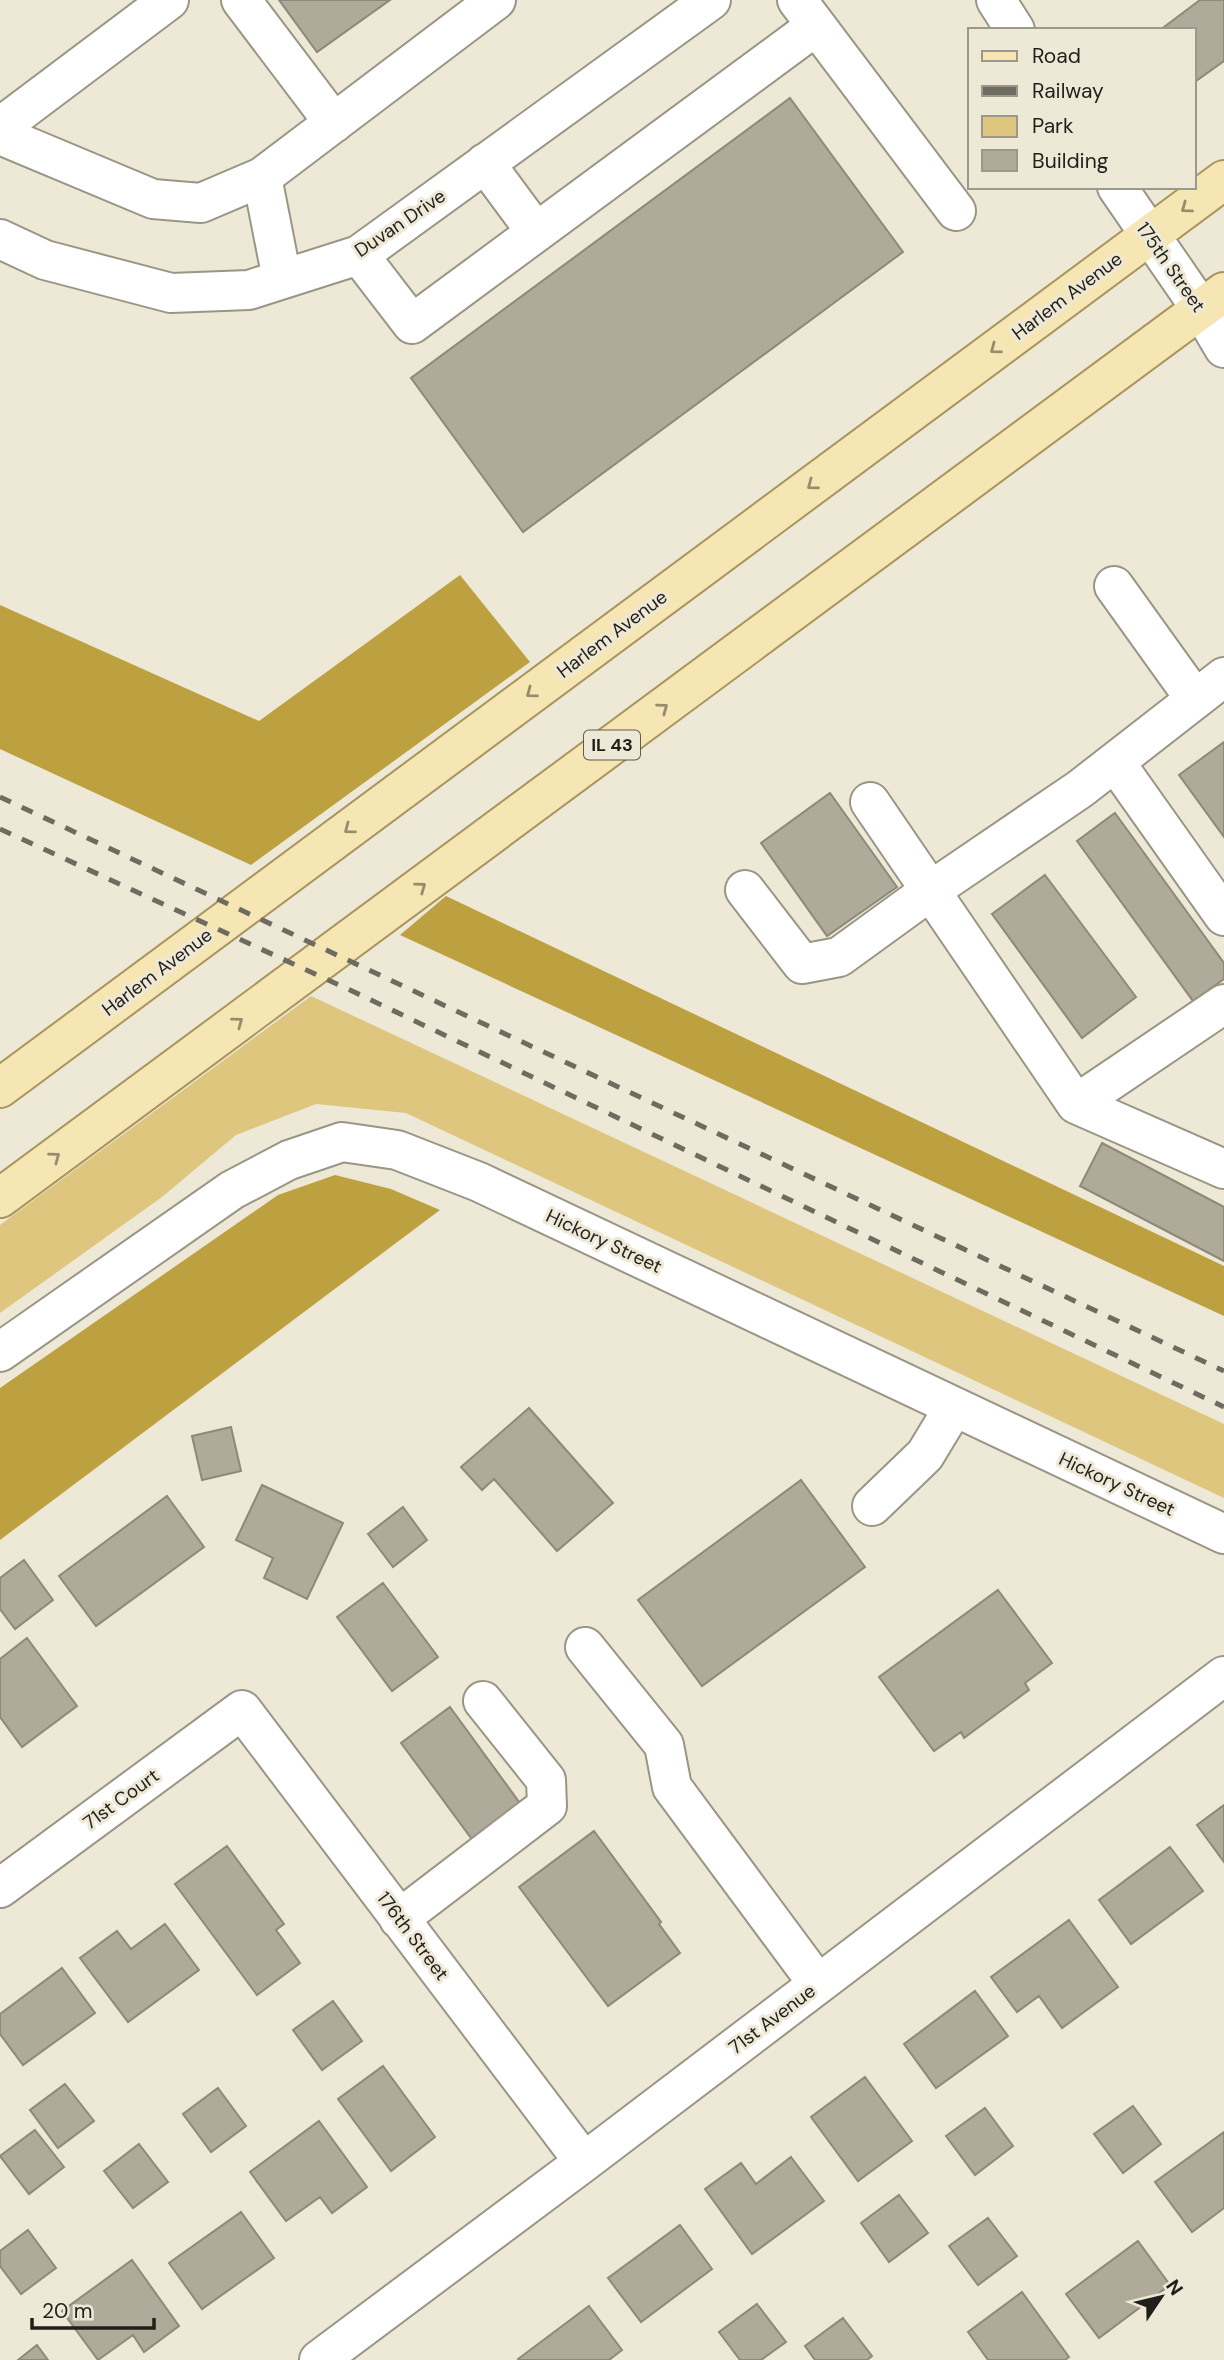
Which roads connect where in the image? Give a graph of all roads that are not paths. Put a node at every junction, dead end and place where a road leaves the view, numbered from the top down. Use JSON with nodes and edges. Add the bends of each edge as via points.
{"nodes":[{"id":1,"x":169,"y":0,"type":"edge"},
{"id":2,"x":241,"y":0,"type":"edge"},
{"id":3,"x":496,"y":0,"type":"edge"},
{"id":4,"x":711,"y":0,"type":"edge"},
{"id":5,"x":996,"y":0,"type":"edge"},
{"id":6,"x":806,"y":13,"type":"edge"},
{"id":7,"x":1014,"y":28,"type":"edge"},
{"id":8,"x":334,"y":123,"type":"junction"},
{"id":9,"x":0,"y":127,"type":"edge"},
{"id":10,"x":0,"y":135,"type":"edge"},
{"id":11,"x":485,"y":163,"type":"junction"},
{"id":12,"x":262,"y":177,"type":"junction"},
{"id":13,"x":1224,"y":180,"type":"edge"},
{"id":14,"x":1118,"y":189,"type":"edge"},
{"id":15,"x":956,"y":211,"type":"dead end"},
{"id":16,"x":536,"y":232,"type":"junction"},
{"id":17,"x":1148,"y":235,"type":"junction"},
{"id":18,"x":0,"y":239,"type":"edge"},
{"id":19,"x":359,"y":255,"type":"junction"},
{"id":20,"x":282,"y":279,"type":"junction"},
{"id":21,"x":1212,"y":301,"type":"edge"},
{"id":22,"x":1224,"y":348,"type":"edge"},
{"id":23,"x":1114,"y":586,"type":"dead end"},
{"id":24,"x":1209,"y":688,"type":"edge"},
{"id":25,"x":1115,"y":762,"type":"junction"},
{"id":26,"x":870,"y":802,"type":"dead end"},
{"id":27,"x":745,"y":890,"type":"dead end"},
{"id":28,"x":930,"y":891,"type":"junction"},
{"id":29,"x":1224,"y":916,"type":"edge"},
{"id":30,"x":1224,"y":1004,"type":"edge"},
{"id":31,"x":0,"y":1088,"type":"edge"},
{"id":32,"x":1076,"y":1104,"type":"junction"},
{"id":33,"x":1224,"y":1169,"type":"edge"},
{"id":34,"x":0,"y":1198,"type":"edge"},
{"id":35,"x":0,"y":1352,"type":"edge"},
{"id":36,"x":954,"y":1407,"type":"junction"},
{"id":37,"x":872,"y":1506,"type":"dead end"},
{"id":38,"x":1224,"y":1534,"type":"edge"},
{"id":39,"x":585,"y":1647,"type":"dead end"},
{"id":40,"x":1224,"y":1676,"type":"edge"},
{"id":41,"x":483,"y":1701,"type":"dead end"},
{"id":42,"x":242,"y":1710,"type":"joint"},
{"id":43,"x":0,"y":1888,"type":"edge"},
{"id":44,"x":399,"y":1919,"type":"junction"},
{"id":45,"x":818,"y":1984,"type":"junction"},
{"id":46,"x":584,"y":2162,"type":"junction"},
{"id":47,"x":319,"y":2360,"type":"edge"}],
"edges":[{"from":1,"to":9,"type":"street"},
{"from":2,"to":8,"type":"street"},
{"from":3,"to":8,"type":"street"},
{"from":4,"to":11,"type":"street","name":"Duvan Drive"},
{"from":5,"to":7,"type":"street"},
{"from":6,"to":15,"type":"street"},
{"from":6,"to":16,"type":"street"},
{"from":8,"to":12,"type":"street"},
{"from":10,"to":12,"type":"street","via":[[153,199],[201,203]]},
{"from":11,"to":16,"type":"street"},
{"from":11,"to":19,"type":"street","name":"Duvan Drive"},
{"from":12,"to":20,"type":"street"},
{"from":13,"to":17,"type":"main road","name":"Harlem Avenue","one_way":true},
{"from":14,"to":17,"type":"street","name":"175th Street"},
{"from":16,"to":19,"type":"street","via":[[412,324]]},
{"from":17,"to":21,"type":"street","name":"175th Street"},
{"from":17,"to":31,"type":"main road","name":"Harlem Avenue","one_way":true},
{"from":18,"to":20,"type":"street","name":"Duvan Drive","via":[[46,260],[171,293],[249,290]]},
{"from":19,"to":20,"type":"street","name":"Duvan Drive"},
{"from":21,"to":22,"type":"street","name":"175th Street"},
{"from":34,"to":21,"type":"main road","number":"IL 43","one_way":true},
{"from":23,"to":24,"type":"street"},
{"from":24,"to":25,"type":"street"},
{"from":25,"to":28,"type":"street"},
{"from":25,"to":29,"type":"street"},
{"from":26,"to":28,"type":"street"},
{"from":27,"to":28,"type":"street","via":[[802,964],[839,957]]},
{"from":28,"to":32,"type":"street"},
{"from":30,"to":32,"type":"street"},
{"from":32,"to":33,"type":"street"},
{"from":35,"to":36,"type":"street","name":"Hickory Street","via":[[232,1190],[289,1160],[342,1142],[397,1150],[479,1182]]},
{"from":36,"to":37,"type":"street","via":[[925,1455]]},
{"from":36,"to":38,"type":"street","name":"Hickory Street"},
{"from":39,"to":45,"type":"street","via":[[664,1745],[672,1787]]},
{"from":40,"to":45,"type":"street","name":"71st Avenue"},
{"from":41,"to":44,"type":"street","via":[[546,1780],[547,1806]]},
{"from":42,"to":43,"type":"street","name":"71st Court"},
{"from":42,"to":44,"type":"street","name":"176th Street"},
{"from":44,"to":46,"type":"street","name":"176th Street"},
{"from":45,"to":46,"type":"street","name":"71st Avenue"},
{"from":46,"to":47,"type":"street","name":"71st Avenue"}]}
